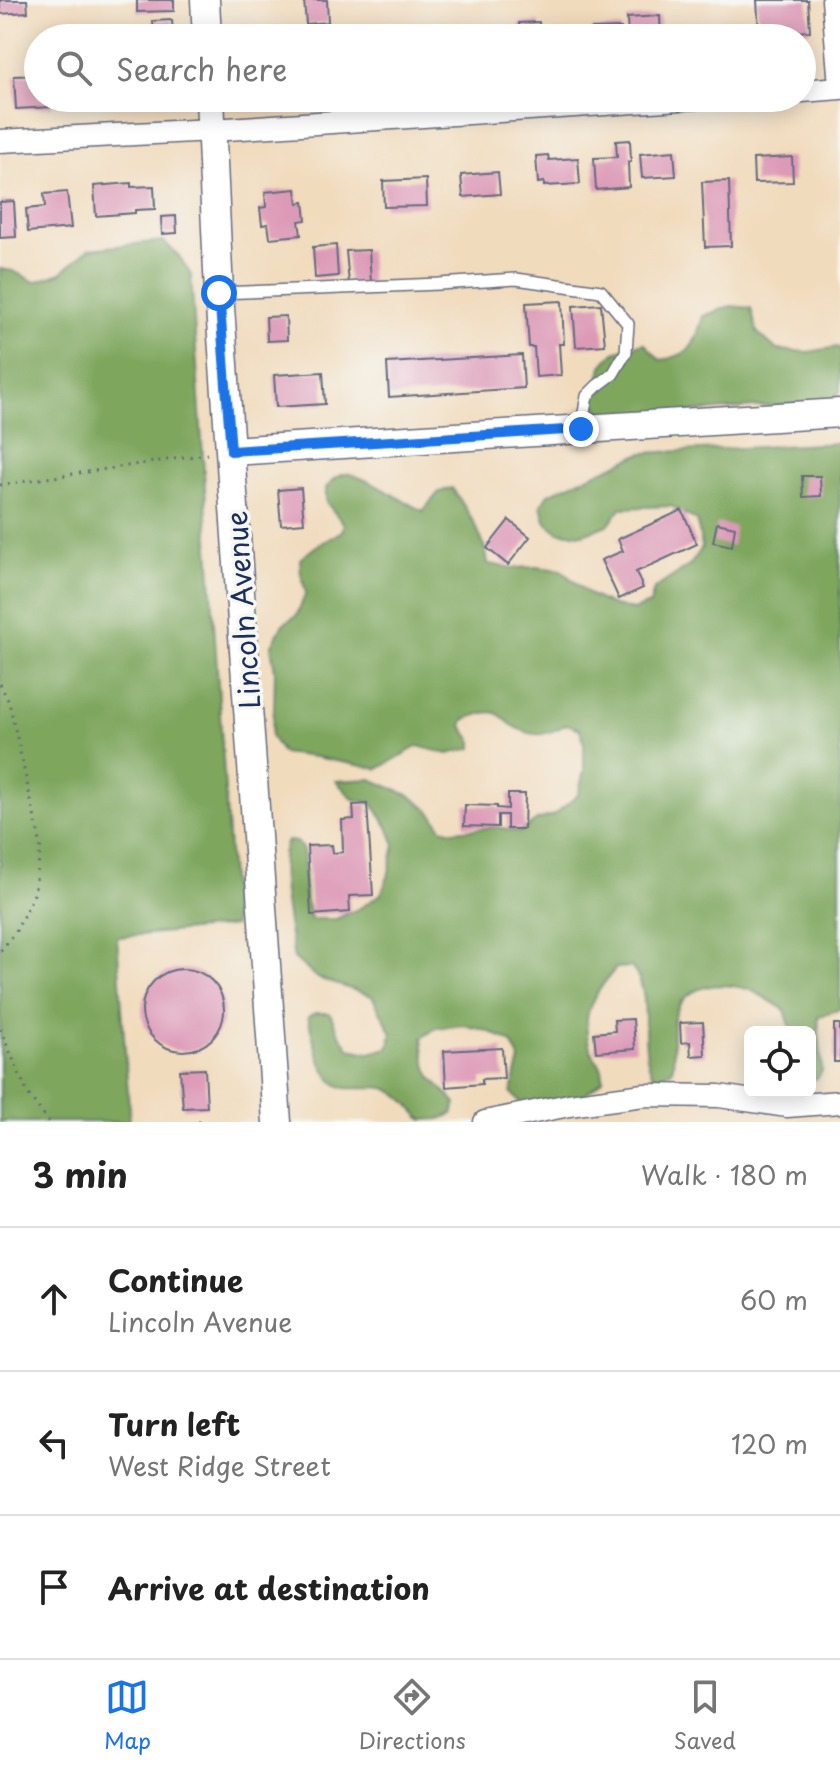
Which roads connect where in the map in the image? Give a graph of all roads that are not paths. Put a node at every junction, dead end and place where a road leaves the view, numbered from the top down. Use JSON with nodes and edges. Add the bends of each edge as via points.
{"nodes":[{"id":1,"x":205,"y":0,"type":"edge"},
{"id":2,"x":833,"y":0,"type":"edge"},
{"id":3,"x":206,"y":24,"type":"edge"},
{"id":4,"x":840,"y":87,"type":"edge"},
{"id":5,"x":816,"y":90,"type":"edge"},
{"id":6,"x":211,"y":112,"type":"edge"},
{"id":7,"x":484,"y":112,"type":"edge"},
{"id":8,"x":212,"y":130,"type":"junction"},
{"id":9,"x":0,"y":141,"type":"edge"},
{"id":10,"x":219,"y":293,"type":"junction"},
{"id":11,"x":840,"y":413,"type":"edge"},
{"id":12,"x":581,"y":429,"type":"junction"},
{"id":13,"x":231,"y":451,"type":"junction"},
{"id":14,"x":840,"y":1102,"type":"edge"},
{"id":15,"x":277,"y":1122,"type":"edge"},
{"id":16,"x":485,"y":1122,"type":"edge"}],
"edges":[{"from":1,"to":3,"type":"street"},
{"from":2,"to":4,"type":"street"},
{"from":4,"to":5,"type":"street"},
{"from":6,"to":8,"type":"street","name":"Lincoln Avenue"},
{"from":7,"to":8,"type":"street"},
{"from":8,"to":9,"type":"street"},
{"from":8,"to":10,"type":"street","name":"Lincoln Avenue"},
{"from":10,"to":12,"type":"lane","via":[[516,279],[601,291],[628,324],[626,352],[613,374],[587,396]]},
{"from":10,"to":13,"type":"street","name":"Lincoln Avenue"},
{"from":11,"to":12,"type":"street"},
{"from":12,"to":13,"type":"street"},
{"from":13,"to":15,"type":"street","name":"Lincoln Avenue"},
{"from":14,"to":16,"type":"street","via":[[787,1106],[719,1096],[644,1095]]}]}
